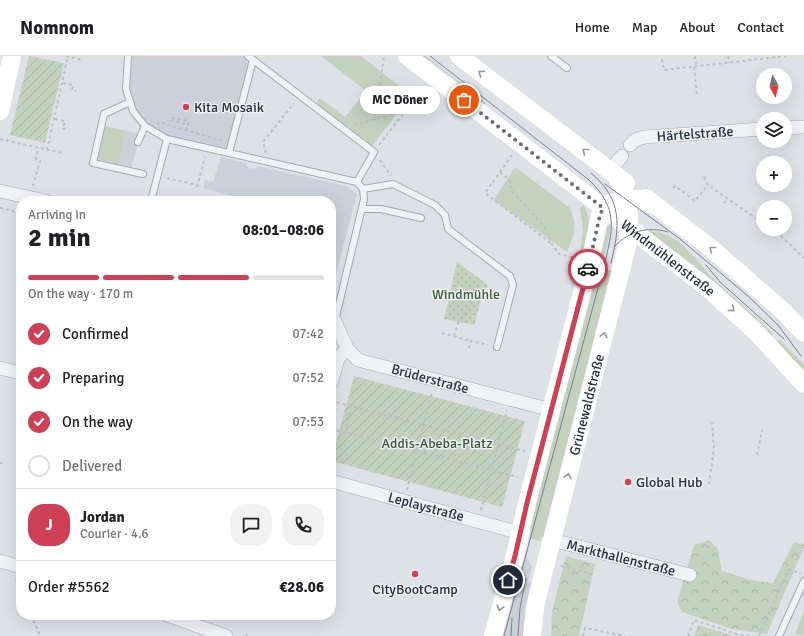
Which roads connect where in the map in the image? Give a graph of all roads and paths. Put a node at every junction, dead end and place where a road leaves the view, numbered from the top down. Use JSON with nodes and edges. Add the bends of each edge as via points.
{"nodes":[{"id":1,"x":12,"y":56,"type":"edge"},
{"id":2,"x":67,"y":56,"type":"edge"},
{"id":3,"x":128,"y":56,"type":"edge"},
{"id":4,"x":248,"y":56,"type":"edge"},
{"id":5,"x":384,"y":56,"type":"edge"},
{"id":6,"x":407,"y":56,"type":"edge"},
{"id":7,"x":459,"y":56,"type":"edge"},
{"id":8,"x":551,"y":56,"type":"edge"},
{"id":9,"x":695,"y":56,"type":"edge"},
{"id":10,"x":728,"y":56,"type":"edge"},
{"id":11,"x":786,"y":56,"type":"edge"},
{"id":12,"x":662,"y":58,"type":"dead end"},
{"id":13,"x":83,"y":60,"type":"dead end"},
{"id":14,"x":254,"y":60,"type":"junction"},
{"id":15,"x":729,"y":63,"type":"junction"},
{"id":16,"x":695,"y":67,"type":"junction"},
{"id":17,"x":567,"y":68,"type":"dead end"},
{"id":18,"x":63,"y":83,"type":"junction"},
{"id":19,"x":426,"y":85,"type":"dead end"},
{"id":20,"x":76,"y":91,"type":"dead end"},
{"id":21,"x":300,"y":95,"type":"junction"},
{"id":22,"x":697,"y":95,"type":"dead end"},
{"id":23,"x":130,"y":102,"type":"junction"},
{"id":24,"x":0,"y":111,"type":"edge"},
{"id":25,"x":406,"y":111,"type":"junction"},
{"id":26,"x":55,"y":119,"type":"junction"},
{"id":27,"x":374,"y":120,"type":"junction"},
{"id":28,"x":162,"y":123,"type":"dead end"},
{"id":29,"x":188,"y":124,"type":"dead end"},
{"id":30,"x":145,"y":126,"type":"junction"},
{"id":31,"x":804,"y":127,"type":"edge"},
{"id":32,"x":67,"y":128,"type":"dead end"},
{"id":33,"x":344,"y":128,"type":"junction"},
{"id":34,"x":792,"y":128,"type":"edge"},
{"id":35,"x":756,"y":129,"type":"edge"},
{"id":36,"x":186,"y":130,"type":"junction"},
{"id":37,"x":0,"y":139,"type":"edge"},
{"id":38,"x":167,"y":139,"type":"junction"},
{"id":39,"x":138,"y":142,"type":"dead end"},
{"id":40,"x":227,"y":142,"type":"dead end"},
{"id":41,"x":630,"y":146,"type":"dead end"},
{"id":42,"x":38,"y":148,"type":"junction"},
{"id":43,"x":207,"y":148,"type":"junction"},
{"id":44,"x":47,"y":150,"type":"junction"},
{"id":45,"x":374,"y":152,"type":"junction"},
{"id":46,"x":515,"y":152,"type":"dead end"},
{"id":47,"x":229,"y":153,"type":"junction"},
{"id":48,"x":62,"y":154,"type":"dead end"},
{"id":49,"x":622,"y":156,"type":"dead end"},
{"id":50,"x":269,"y":162,"type":"junction"},
{"id":51,"x":500,"y":172,"type":"junction"},
{"id":52,"x":613,"y":173,"type":"junction"},
{"id":53,"x":143,"y":174,"type":"dead end"},
{"id":54,"x":158,"y":176,"type":"junction"},
{"id":55,"x":704,"y":177,"type":"dead end"},
{"id":56,"x":357,"y":182,"type":"junction"},
{"id":57,"x":393,"y":184,"type":"junction"},
{"id":58,"x":708,"y":185,"type":"junction"},
{"id":59,"x":673,"y":188,"type":"dead end"},
{"id":60,"x":363,"y":189,"type":"junction"},
{"id":61,"x":0,"y":191,"type":"edge"},
{"id":62,"x":26,"y":196,"type":"edge"},
{"id":63,"x":31,"y":196,"type":"edge"},
{"id":64,"x":152,"y":196,"type":"edge"},
{"id":65,"x":626,"y":199,"type":"junction"},
{"id":66,"x":728,"y":199,"type":"junction"},
{"id":67,"x":724,"y":203,"type":"dead end"},
{"id":68,"x":655,"y":205,"type":"junction"},
{"id":69,"x":0,"y":208,"type":"edge"},
{"id":70,"x":603,"y":208,"type":"junction"},
{"id":71,"x":362,"y":209,"type":"junction"},
{"id":72,"x":16,"y":212,"type":"edge"},
{"id":73,"x":421,"y":218,"type":"dead end"},
{"id":74,"x":756,"y":218,"type":"edge"},
{"id":75,"x":629,"y":227,"type":"junction"},
{"id":76,"x":782,"y":236,"type":"edge"},
{"id":77,"x":552,"y":244,"type":"junction"},
{"id":78,"x":575,"y":258,"type":"dead end"},
{"id":79,"x":804,"y":258,"type":"edge"},
{"id":80,"x":468,"y":288,"type":"dead end"},
{"id":81,"x":336,"y":308,"type":"edge"},
{"id":82,"x":336,"y":325,"type":"edge"},
{"id":83,"x":442,"y":333,"type":"dead end"},
{"id":84,"x":804,"y":333,"type":"edge"},
{"id":85,"x":454,"y":336,"type":"junction"},
{"id":86,"x":471,"y":341,"type":"junction"},
{"id":87,"x":497,"y":347,"type":"joint"},
{"id":88,"x":348,"y":348,"type":"junction"},
{"id":89,"x":469,"y":348,"type":"dead end"},
{"id":90,"x":336,"y":366,"type":"edge"},
{"id":91,"x":0,"y":368,"type":"edge"},
{"id":92,"x":16,"y":371,"type":"edge"},
{"id":93,"x":435,"y":380,"type":"junction"},
{"id":94,"x":804,"y":384,"type":"edge"},
{"id":95,"x":509,"y":400,"type":"junction"},
{"id":96,"x":336,"y":402,"type":"edge"},
{"id":97,"x":351,"y":406,"type":"junction"},
{"id":98,"x":552,"y":410,"type":"junction"},
{"id":99,"x":712,"y":423,"type":"dead end"},
{"id":100,"x":424,"y":424,"type":"junction"},
{"id":101,"x":336,"y":430,"type":"edge"},
{"id":102,"x":762,"y":430,"type":"dead end"},
{"id":103,"x":345,"y":433,"type":"junction"},
{"id":104,"x":498,"y":444,"type":"junction"},
{"id":105,"x":417,"y":452,"type":"junction"},
{"id":106,"x":528,"y":452,"type":"dead end"},
{"id":107,"x":757,"y":455,"type":"dead end"},
{"id":108,"x":0,"y":463,"type":"edge"},
{"id":109,"x":4,"y":464,"type":"dead end"},
{"id":110,"x":491,"y":470,"type":"junction"},
{"id":111,"x":521,"y":478,"type":"dead end"},
{"id":112,"x":336,"y":483,"type":"edge"},
{"id":113,"x":708,"y":484,"type":"dead end"},
{"id":114,"x":404,"y":501,"type":"junction"},
{"id":115,"x":478,"y":521,"type":"junction"},
{"id":116,"x":520,"y":533,"type":"junction"},
{"id":117,"x":552,"y":540,"type":"junction"},
{"id":118,"x":0,"y":561,"type":"edge"},
{"id":119,"x":557,"y":565,"type":"dead end"},
{"id":120,"x":16,"y":566,"type":"edge"},
{"id":121,"x":804,"y":573,"type":"edge"},
{"id":122,"x":592,"y":574,"type":"dead end"},
{"id":123,"x":690,"y":575,"type":"dead end"},
{"id":124,"x":804,"y":581,"type":"edge"},
{"id":125,"x":33,"y":620,"type":"edge"},
{"id":126,"x":194,"y":620,"type":"edge"},
{"id":127,"x":38,"y":636,"type":"edge"},
{"id":128,"x":226,"y":636,"type":"edge"},
{"id":129,"x":493,"y":636,"type":"edge"},
{"id":130,"x":532,"y":636,"type":"edge"},
{"id":131,"x":583,"y":636,"type":"edge"},
{"id":132,"x":624,"y":636,"type":"edge"},
{"id":133,"x":688,"y":636,"type":"edge"},
{"id":134,"x":750,"y":636,"type":"edge"},
{"id":135,"x":759,"y":636,"type":"edge"},
{"id":136,"x":779,"y":636,"type":"edge"}],
"edges":[{"from":1,"to":24,"type":"main road"},
{"from":2,"to":13,"type":"path"},
{"from":2,"to":18,"type":"path"},
{"from":3,"to":23,"type":"lane","via":[[126,90]]},
{"from":4,"to":14,"type":"lane"},
{"from":5,"to":27,"type":"path"},
{"from":6,"to":70,"type":"main road","name":"Windmühlenstraße"},
{"from":52,"to":7,"type":"main road","one_way":true},
{"from":8,"to":17,"type":"lane"},
{"from":9,"to":16,"type":"path"},
{"from":10,"to":15,"type":"path"},
{"from":11,"to":15,"type":"path"},
{"from":12,"to":16,"type":"path","via":[[664,70]]},
{"from":14,"to":21,"type":"lane"},
{"from":14,"to":47,"type":"lane"},
{"from":15,"to":16,"type":"path"},
{"from":16,"to":22,"type":"path"},
{"from":18,"to":20,"type":"path","via":[[73,85],[72,90]]},
{"from":18,"to":26,"type":"path"},
{"from":19,"to":25,"type":"path"},
{"from":21,"to":33,"type":"lane"},
{"from":21,"to":50,"type":"path","via":[[263,142]]},
{"from":23,"to":30,"type":"lane","via":[[133,111]]},
{"from":23,"to":53,"type":"lane","via":[[104,114],[93,163]]},
{"from":25,"to":27,"type":"path"},
{"from":25,"to":45,"type":"path"},
{"from":26,"to":32,"type":"path","via":[[65,121],[63,129]]},
{"from":26,"to":44,"type":"path"},
{"from":27,"to":33,"type":"path"},
{"from":28,"to":36,"type":"path"},
{"from":29,"to":36,"type":"path","via":[[171,121],[171,118],[189,121]]},
{"from":30,"to":38,"type":"lane"},
{"from":30,"to":39,"type":"lane"},
{"from":31,"to":34,"type":"street"},
{"from":33,"to":45,"type":"lane"},
{"from":35,"to":41,"type":"street","name":"Härtelstraße","via":[[644,137],[635,140]]},
{"from":36,"to":40,"type":"path"},
{"from":37,"to":42,"type":"path"},
{"from":38,"to":43,"type":"lane"},
{"from":38,"to":54,"type":"lane"},
{"from":42,"to":44,"type":"path"},
{"from":42,"to":63,"type":"path","via":[[36,160],[40,160]]},
{"from":43,"to":47,"type":"lane"},
{"from":43,"to":54,"type":"path","via":[[197,186]]},
{"from":44,"to":48,"type":"path"},
{"from":45,"to":56,"type":"lane"},
{"from":45,"to":57,"type":"path","via":[[390,174]]},
{"from":46,"to":51,"type":"path"},
{"from":47,"to":50,"type":"lane"},
{"from":49,"to":52,"type":"street"},
{"from":50,"to":56,"type":"lane"},
{"from":51,"to":77,"type":"path","via":[[509,179],[511,190],[544,226]]},
{"from":51,"to":77,"type":"path","via":[[485,193]]},
{"from":52,"to":65,"type":"main road","name":"Grünewaldstraße","via":[[623,187]]},
{"from":52,"to":68,"type":"main road"},
{"from":54,"to":64,"type":"lane"},
{"from":55,"to":58,"type":"path"},
{"from":56,"to":60,"type":"lane"},
{"from":57,"to":60,"type":"lane"},
{"from":57,"to":87,"type":"lane","via":[[435,205],[445,215],[448,229],[510,276],[513,285]]},
{"from":58,"to":59,"type":"path","via":[[696,201],[675,186]]},
{"from":58,"to":66,"type":"path"},
{"from":60,"to":71,"type":"lane"},
{"from":61,"to":62,"type":"street"},
{"from":65,"to":68,"type":"main road","via":[[639,199]]},
{"from":65,"to":70,"type":"main road","via":[[611,202]]},
{"from":65,"to":75,"type":"main road","name":"Grünewaldstraße"},
{"from":66,"to":67,"type":"path"},
{"from":66,"to":74,"type":"path"},
{"from":84,"to":68,"type":"main road","one_way":true,"via":[[783,311],[712,249]]},
{"from":69,"to":72,"type":"path"},
{"from":70,"to":75,"type":"main road","name":"Windmühlenstraße"},
{"from":70,"to":98,"type":"main road"},
{"from":71,"to":73,"type":"lane","via":[[381,209]]},
{"from":71,"to":81,"type":"lane"},
{"from":75,"to":94,"type":"main road","name":"Windmühlenstraße","one_way":true,"via":[[744,320]]},
{"from":117,"to":75,"type":"main road","name":"Grünewaldstraße","one_way":true,"via":[[626,251]]},
{"from":76,"to":79,"type":"path"},
{"from":77,"to":78,"type":"path","via":[[559,254]]},
{"from":80,"to":85,"type":"path","via":[[474,300],[460,319]]},
{"from":82,"to":88,"type":"street","name":"Brüderstraße"},
{"from":83,"to":85,"type":"path"},
{"from":85,"to":86,"type":"path"},
{"from":86,"to":87,"type":"path"},
{"from":86,"to":89,"type":"path"},
{"from":88,"to":90,"type":"street","via":[[338,359]]},
{"from":88,"to":93,"type":"street","name":"Brüderstraße","via":[[358,360]]},
{"from":91,"to":92,"type":"street"},
{"from":93,"to":95,"type":"street","name":"Brüderstraße"},
{"from":93,"to":100,"type":"path"},
{"from":95,"to":98,"type":"street","name":"Brüderstraße"},
{"from":95,"to":104,"type":"path"},
{"from":96,"to":97,"type":"path"},
{"from":97,"to":100,"type":"path"},
{"from":97,"to":103,"type":"path"},
{"from":98,"to":116,"type":"main road"},
{"from":99,"to":113,"type":"path","via":[[714,449]]},
{"from":100,"to":104,"type":"path"},
{"from":100,"to":105,"type":"path"},
{"from":101,"to":103,"type":"path"},
{"from":102,"to":107,"type":"path"},
{"from":103,"to":105,"type":"path"},
{"from":104,"to":106,"type":"path"},
{"from":104,"to":110,"type":"path"},
{"from":105,"to":110,"type":"path"},
{"from":105,"to":114,"type":"path"},
{"from":108,"to":109,"type":"path"},
{"from":110,"to":111,"type":"path"},
{"from":110,"to":115,"type":"path"},
{"from":112,"to":114,"type":"street","name":"Leplaystraße"},
{"from":114,"to":115,"type":"street","name":"Leplaystraße"},
{"from":115,"to":116,"type":"street","name":"Leplaystraße"},
{"from":116,"to":129,"type":"main road","one_way":true},
{"from":117,"to":123,"type":"street","name":"Markthallenstraße"},
{"from":117,"to":130,"type":"main road","name":"Grünewaldstraße","via":[[535,607]]},
{"from":118,"to":120,"type":"street"},
{"from":119,"to":122,"type":"path"},
{"from":121,"to":135,"type":"path","via":[[788,570]]},
{"from":124,"to":136,"type":"lane"},
{"from":125,"to":127,"type":"path"},
{"from":126,"to":128,"type":"street"},
{"from":131,"to":132,"type":"path","via":[[585,628]]},
{"from":133,"to":134,"type":"path","via":[[694,620]]}]}
